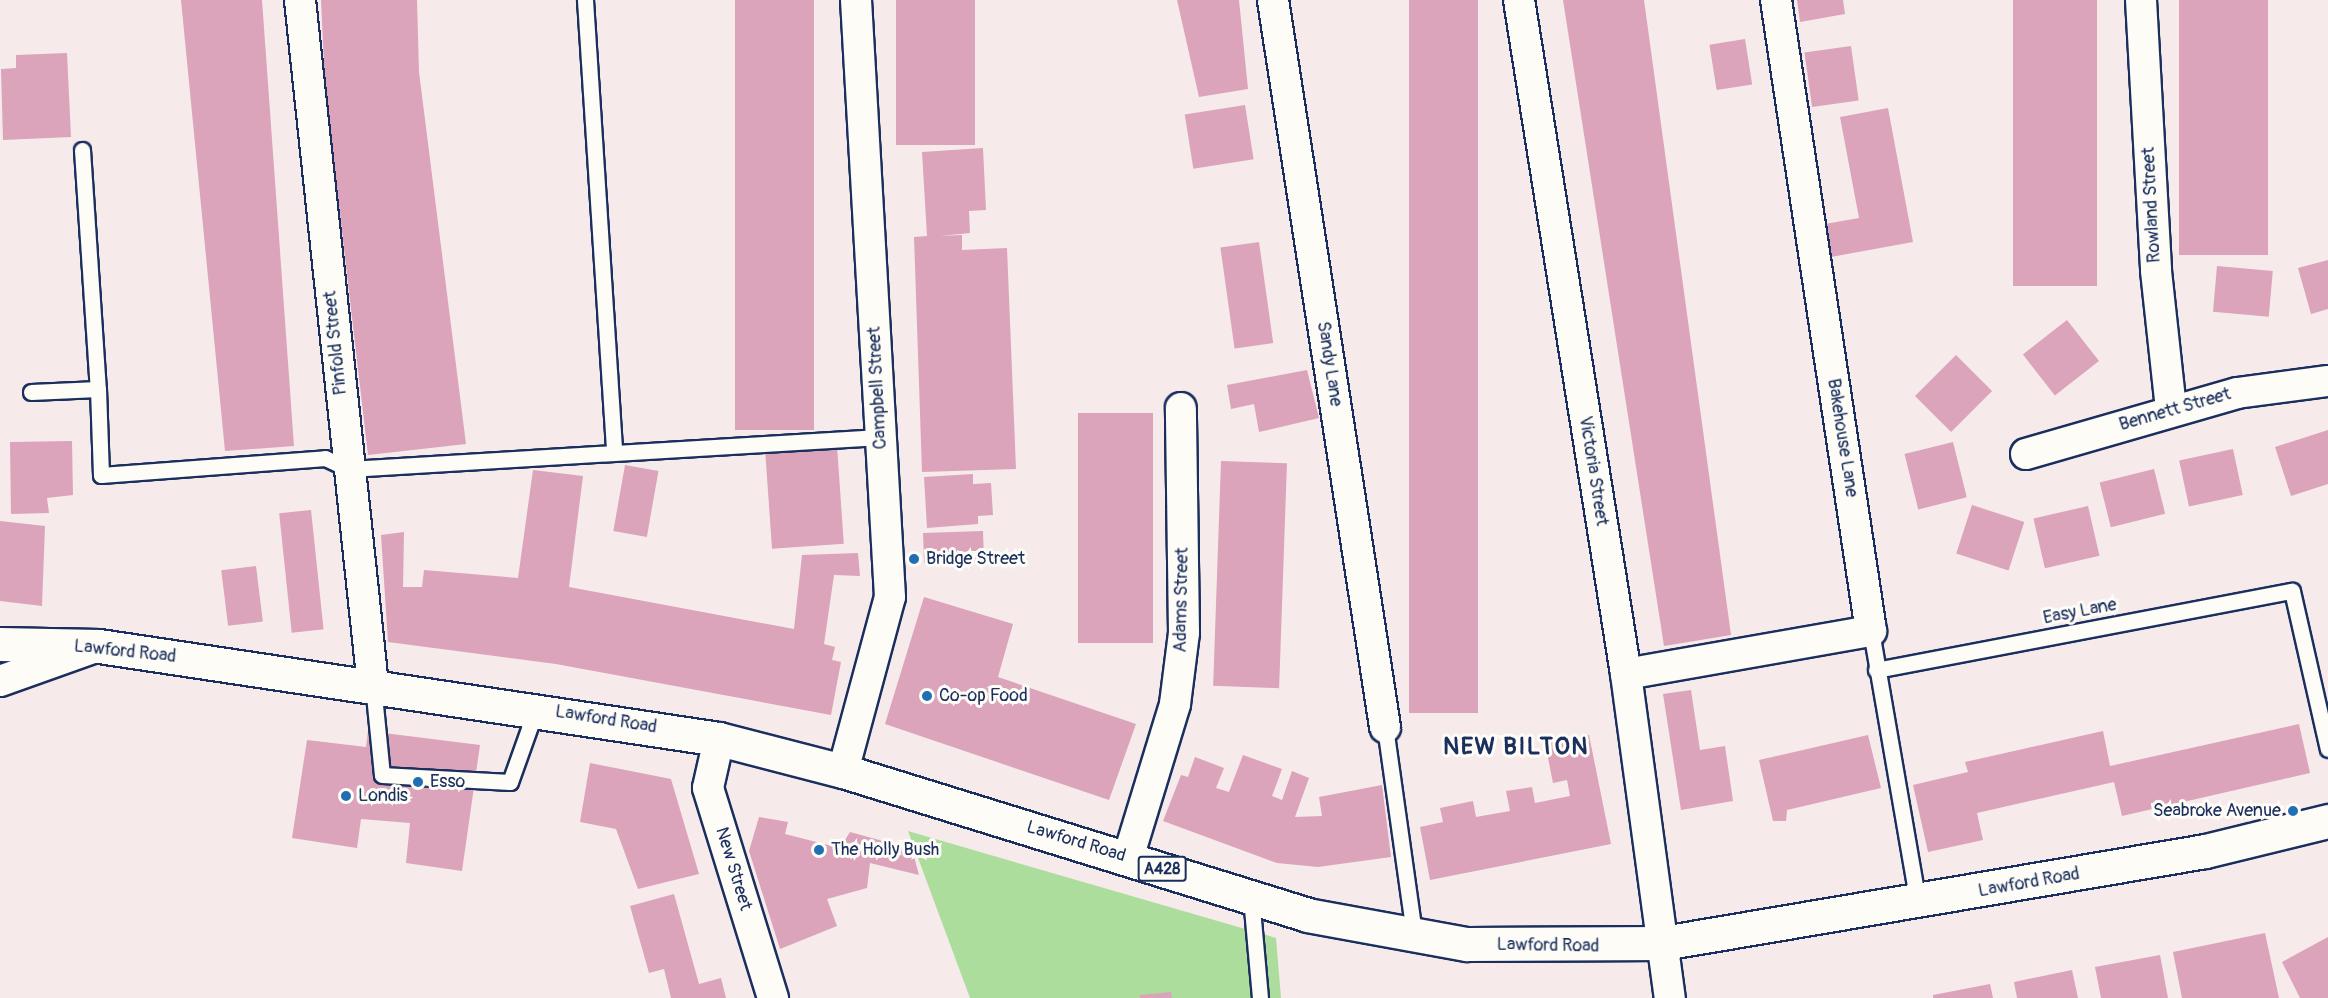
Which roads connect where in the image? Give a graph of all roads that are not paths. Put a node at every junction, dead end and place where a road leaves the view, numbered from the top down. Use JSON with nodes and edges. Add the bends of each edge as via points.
{"nodes":[{"id":1,"x":300,"y":0,"type":"edge"},
{"id":2,"x":585,"y":0,"type":"edge"},
{"id":3,"x":856,"y":0,"type":"edge"},
{"id":4,"x":1273,"y":0,"type":"edge"},
{"id":5,"x":1519,"y":0,"type":"edge"},
{"id":6,"x":1776,"y":0,"type":"edge"},
{"id":7,"x":2141,"y":0,"type":"edge"},
{"id":8,"x":82,"y":150,"type":"dead end"},
{"id":9,"x":2328,"y":381,"type":"edge"},
{"id":10,"x":98,"y":389,"type":"junction"},
{"id":11,"x":30,"y":392,"type":"dead end"},
{"id":12,"x":1181,"y":408,"type":"dead end"},
{"id":13,"x":2171,"y":409,"type":"junction"},
{"id":14,"x":880,"y":437,"type":"junction"},
{"id":15,"x":615,"y":452,"type":"junction"},
{"id":16,"x":2026,"y":454,"type":"dead end"},
{"id":17,"x":349,"y":469,"type":"junction"},
{"id":18,"x":1870,"y":631,"type":"junction"},
{"id":19,"x":0,"y":644,"type":"edge"},
{"id":20,"x":99,"y":646,"type":"junction"},
{"id":21,"x":1876,"y":670,"type":"junction"},
{"id":22,"x":1626,"y":674,"type":"junction"},
{"id":23,"x":0,"y":681,"type":"edge"},
{"id":24,"x":372,"y":685,"type":"junction"},
{"id":25,"x":536,"y":709,"type":"junction"},
{"id":26,"x":1385,"y":727,"type":"joint"},
{"id":27,"x":719,"y":739,"type":"junction"},
{"id":28,"x":2328,"y":748,"type":"edge"},
{"id":29,"x":843,"y":771,"type":"junction"},
{"id":30,"x":2328,"y":821,"type":"edge"},
{"id":31,"x":1128,"y":858,"type":"junction"},
{"id":32,"x":1251,"y":897,"type":"junction"},
{"id":33,"x":1918,"y":902,"type":"junction"},
{"id":34,"x":1414,"y":934,"type":"junction"},
{"id":35,"x":1663,"y":943,"type":"junction"},
{"id":36,"x":773,"y":998,"type":"edge"},
{"id":37,"x":1260,"y":998,"type":"edge"},
{"id":38,"x":1670,"y":998,"type":"edge"}],
"edges":[{"from":1,"to":17,"type":"street","name":"Pinfold Street"},
{"from":2,"to":15,"type":"lane"},
{"from":3,"to":14,"type":"street","name":"Campbell Street"},
{"from":4,"to":26,"type":"street","name":"Sandy Lane"},
{"from":5,"to":22,"type":"street","name":"Victoria Street"},
{"from":6,"to":18,"type":"street","name":"Bakehouse Lane"},
{"from":7,"to":13,"type":"street","name":"Rowland Street","via":[[2156,271]]},
{"from":8,"to":10,"type":"lane"},
{"from":9,"to":13,"type":"street","name":"Bennett Street","via":[[2236,393]]},
{"from":10,"to":11,"type":"lane"},
{"from":10,"to":17,"type":"lane","via":[[101,475],[325,458]]},
{"from":12,"to":31,"type":"street","name":"Adams Street","via":[[1184,633],[1175,704]]},
{"from":13,"to":16,"type":"street","name":"Bennett Street"},
{"from":14,"to":15,"type":"lane"},
{"from":14,"to":29,"type":"street","name":"Campbell Street","via":[[890,597]]},
{"from":15,"to":17,"type":"lane"},
{"from":17,"to":24,"type":"street","name":"Pinfold Street"},
{"from":18,"to":21,"type":"lane"},
{"from":18,"to":22,"type":"street"},
{"from":19,"to":20,"type":"main road","name":"Lawford Road","number":"A428"},
{"from":20,"to":23,"type":"street"},
{"from":20,"to":24,"type":"main road","name":"Lawford Road","number":"A428"},
{"from":21,"to":28,"type":"lane","name":"Easy Lane","via":[[2292,591]]},
{"from":21,"to":33,"type":"lane"},
{"from":22,"to":35,"type":"street","name":"Victoria Street"},
{"from":24,"to":25,"type":"main road","name":"Lawford Road","number":"A428"},
{"from":24,"to":25,"type":"lane","via":[[382,775],[510,782]]},
{"from":25,"to":27,"type":"main road","name":"Lawford Road","number":"A428"},
{"from":26,"to":34,"type":"lane"},
{"from":27,"to":29,"type":"main road","name":"Lawford Road","number":"A428"},
{"from":27,"to":36,"type":"street","name":"New Street","via":[[708,788]]},
{"from":29,"to":31,"type":"main road","name":"Lawford Road","number":"A428"},
{"from":30,"to":33,"type":"main road","name":"Lawford Road","number":"A428","via":[[2205,851]]},
{"from":31,"to":32,"type":"main road","name":"Lawford Road","number":"A428"},
{"from":32,"to":34,"type":"main road","name":"Lawford Road","number":"A428","via":[[1307,915]]},
{"from":32,"to":37,"type":"lane"},
{"from":33,"to":35,"type":"main road","name":"Lawford Road","number":"A428"},
{"from":34,"to":35,"type":"main road","name":"Lawford Road","number":"A428","via":[[1467,944]]},
{"from":35,"to":38,"type":"street","name":"Victoria Street"}]}
